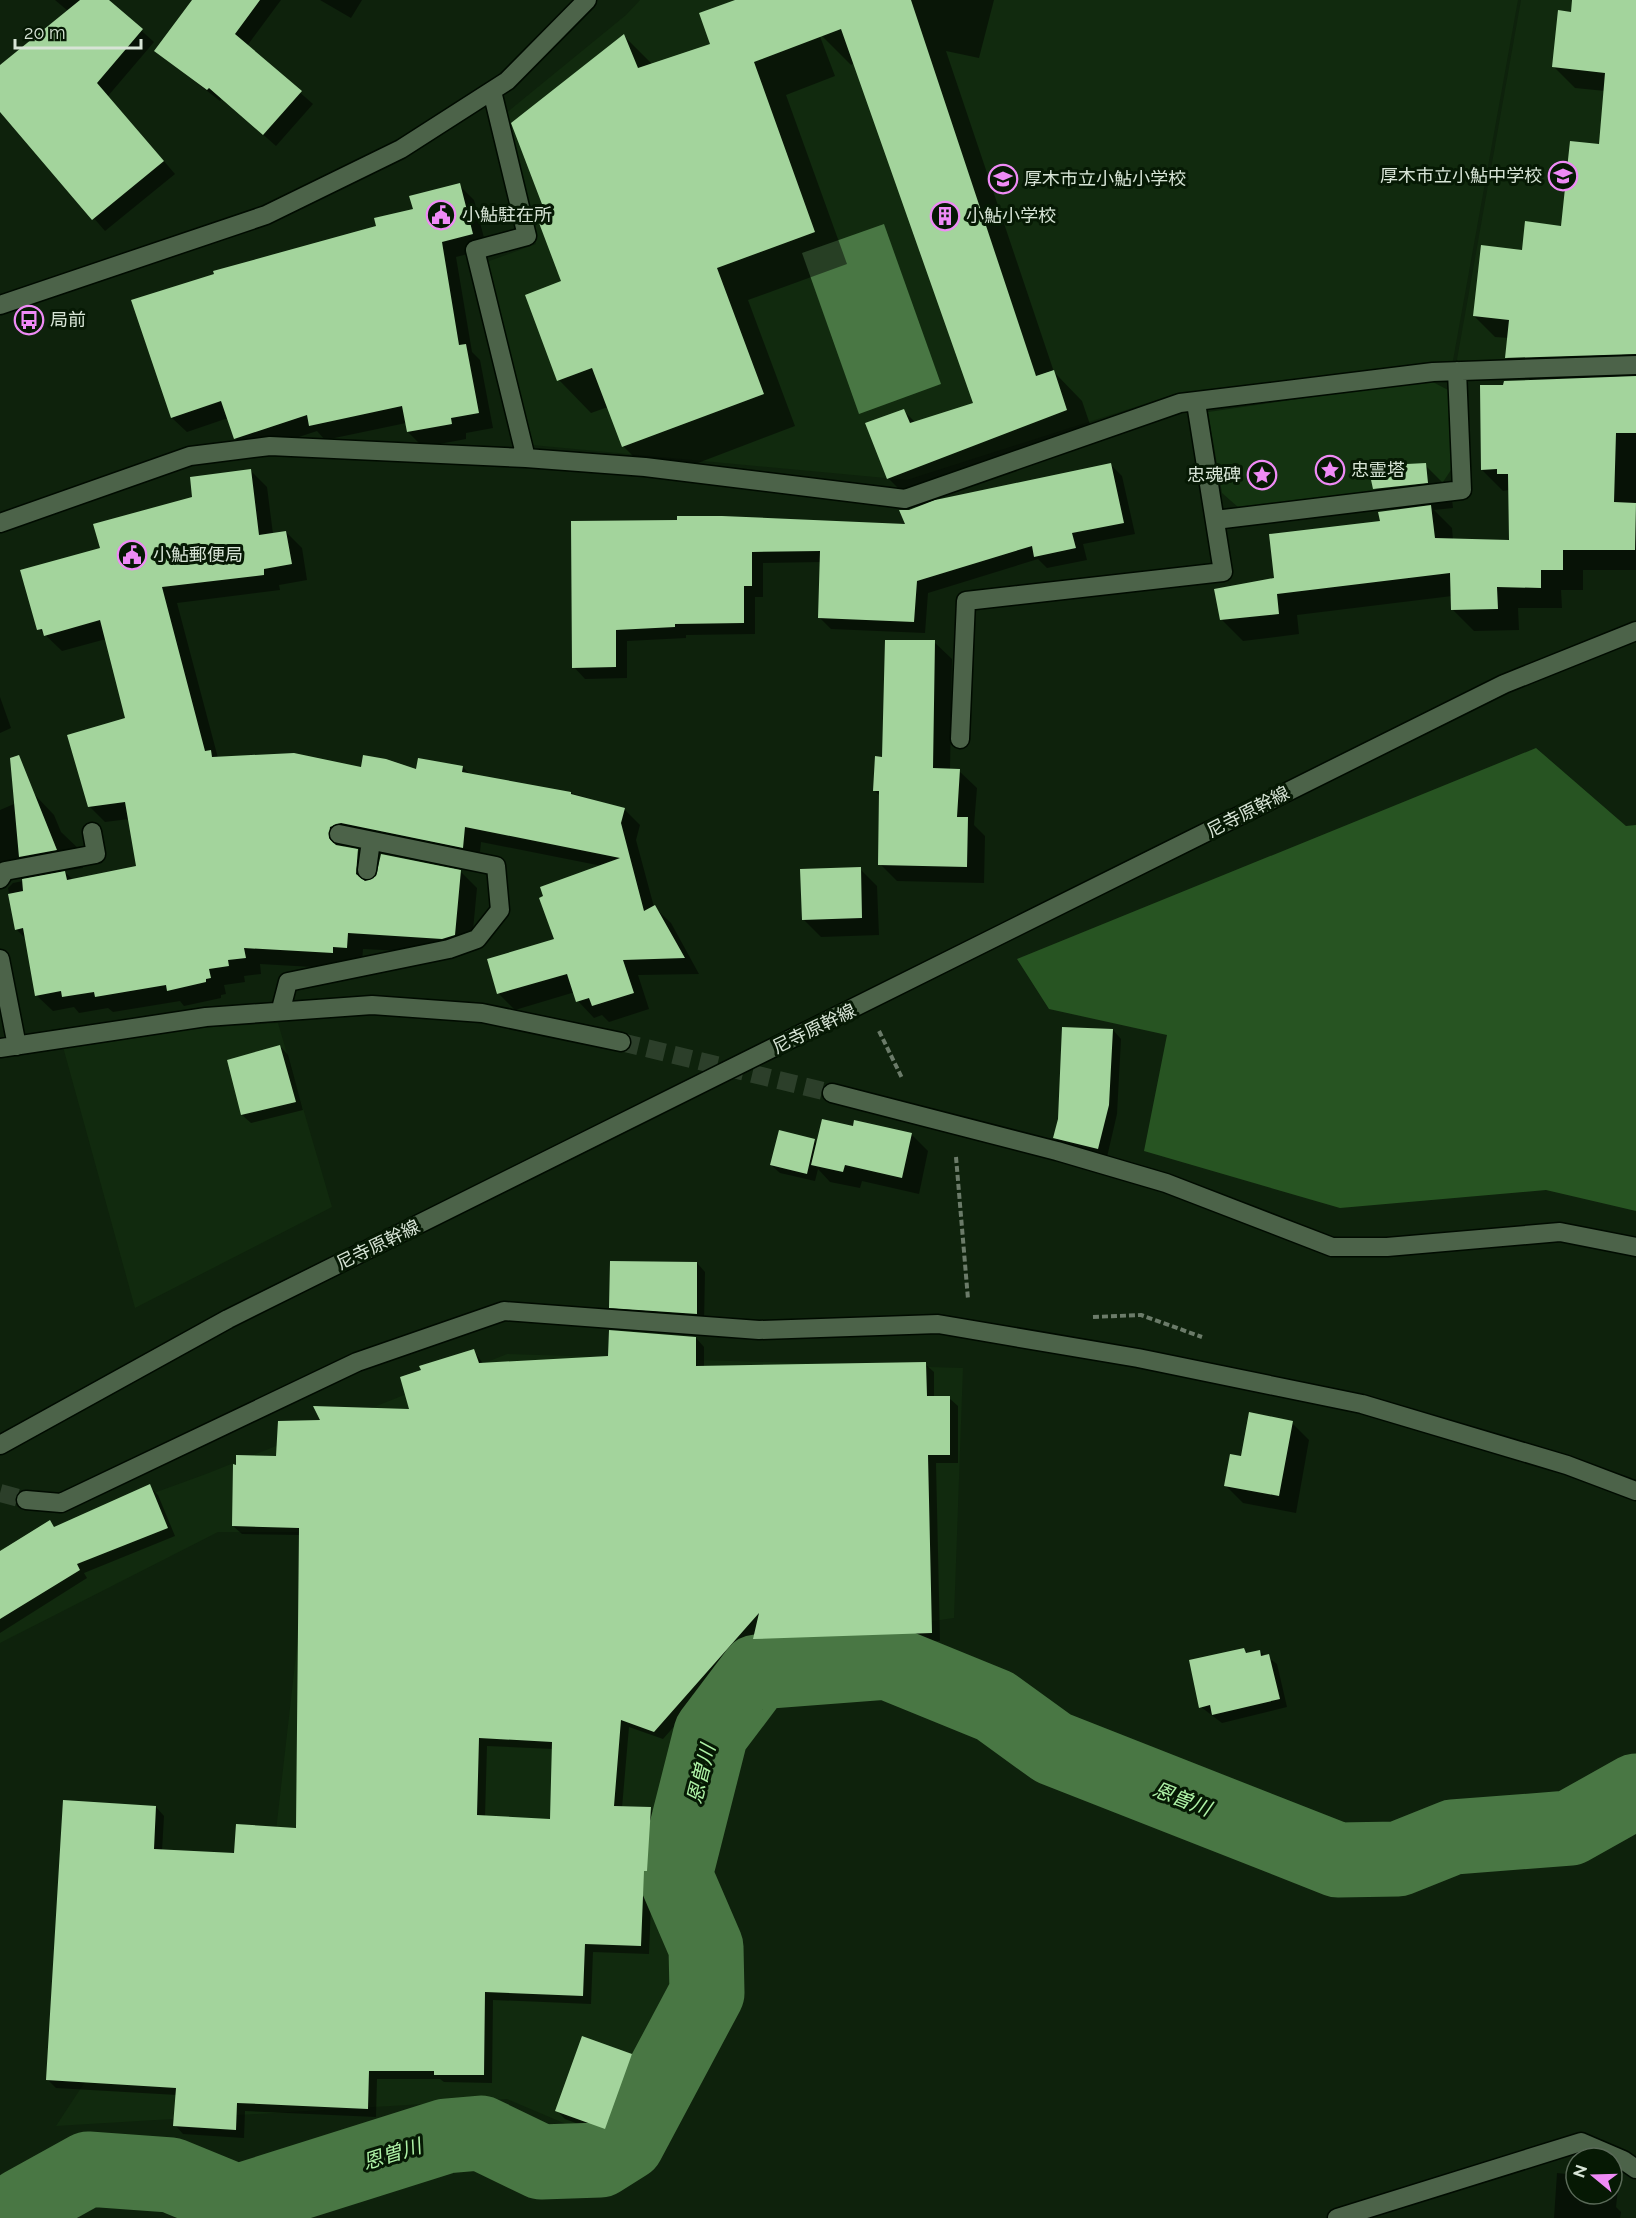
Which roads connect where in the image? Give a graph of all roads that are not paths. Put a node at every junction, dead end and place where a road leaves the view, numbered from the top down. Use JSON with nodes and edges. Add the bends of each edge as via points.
{"nodes":[{"id":1,"x":587,"y":0,"type":"edge"},
{"id":2,"x":492,"y":91,"type":"junction"},
{"id":3,"x":0,"y":305,"type":"edge"},
{"id":4,"x":1636,"y":364,"type":"edge"},
{"id":5,"x":1456,"y":371,"type":"junction"},
{"id":6,"x":1196,"y":403,"type":"junction"},
{"id":7,"x":526,"y":458,"type":"junction"},
{"id":8,"x":1215,"y":520,"type":"junction"},
{"id":9,"x":0,"y":523,"type":"edge"},
{"id":10,"x":1636,"y":630,"type":"edge"},
{"id":11,"x":960,"y":739,"type":"dead end"},
{"id":12,"x":92,"y":832,"type":"dead end"},
{"id":13,"x":339,"y":834,"type":"dead end"},
{"id":14,"x":371,"y":841,"type":"junction"},
{"id":15,"x":367,"y":870,"type":"dead end"},
{"id":16,"x":0,"y":879,"type":"edge"},
{"id":17,"x":0,"y":959,"type":"edge"},
{"id":18,"x":281,"y":1010,"type":"junction"},
{"id":19,"x":621,"y":1042,"type":"tunnel mouth"},
{"id":20,"x":9,"y":1047,"type":"edge"},
{"id":21,"x":832,"y":1093,"type":"tunnel mouth"},
{"id":22,"x":1636,"y":1247,"type":"edge"},
{"id":23,"x":0,"y":1445,"type":"edge"},
{"id":24,"x":1636,"y":1491,"type":"edge"},
{"id":25,"x":26,"y":1500,"type":"tunnel mouth"},
{"id":26,"x":1636,"y":2169,"type":"edge"},
{"id":27,"x":1337,"y":2218,"type":"edge"}],
"edges":[{"from":1,"to":2,"type":"street","via":[[507,81]]},
{"from":2,"to":3,"type":"street","via":[[401,149],[266,215]]},
{"from":2,"to":7,"type":"street","via":[[527,236],[474,250]]},
{"from":4,"to":5,"type":"street"},
{"from":5,"to":6,"type":"street"},
{"from":5,"to":8,"type":"street","via":[[1463,498]]},
{"from":6,"to":7,"type":"street","via":[[1180,403],[905,499],[645,467]]},
{"from":6,"to":8,"type":"street"},
{"from":7,"to":9,"type":"street","via":[[270,446],[230,450],[190,456]]},
{"from":8,"to":11,"type":"street","via":[[1223,572],[966,601]]},
{"from":10,"to":23,"type":"street","name":"尼寺原幹線","via":[[1504,684],[228,1319]]},
{"from":12,"to":16,"type":"street","via":[[103,852],[5,871]]},
{"from":13,"to":14,"type":"street"},
{"from":14,"to":15,"type":"street"},
{"from":14,"to":18,"type":"street","via":[[496,866],[500,910],[477,939],[449,949],[288,982]]},
{"from":17,"to":20,"type":"street"},
{"from":18,"to":19,"type":"street","via":[[372,1005],[482,1013]]},
{"from":18,"to":20,"type":"street","via":[[206,1017]]},
{"from":21,"to":22,"type":"street","via":[[1166,1183],[1332,1247],[1387,1247],[1560,1232]]},
{"from":24,"to":25,"type":"street","via":[[1568,1465],[1362,1404],[1138,1358],[938,1324],[759,1330],[504,1311],[357,1362],[61,1503]]},
{"from":26,"to":27,"type":"street","via":[[1581,2142]]}]}
